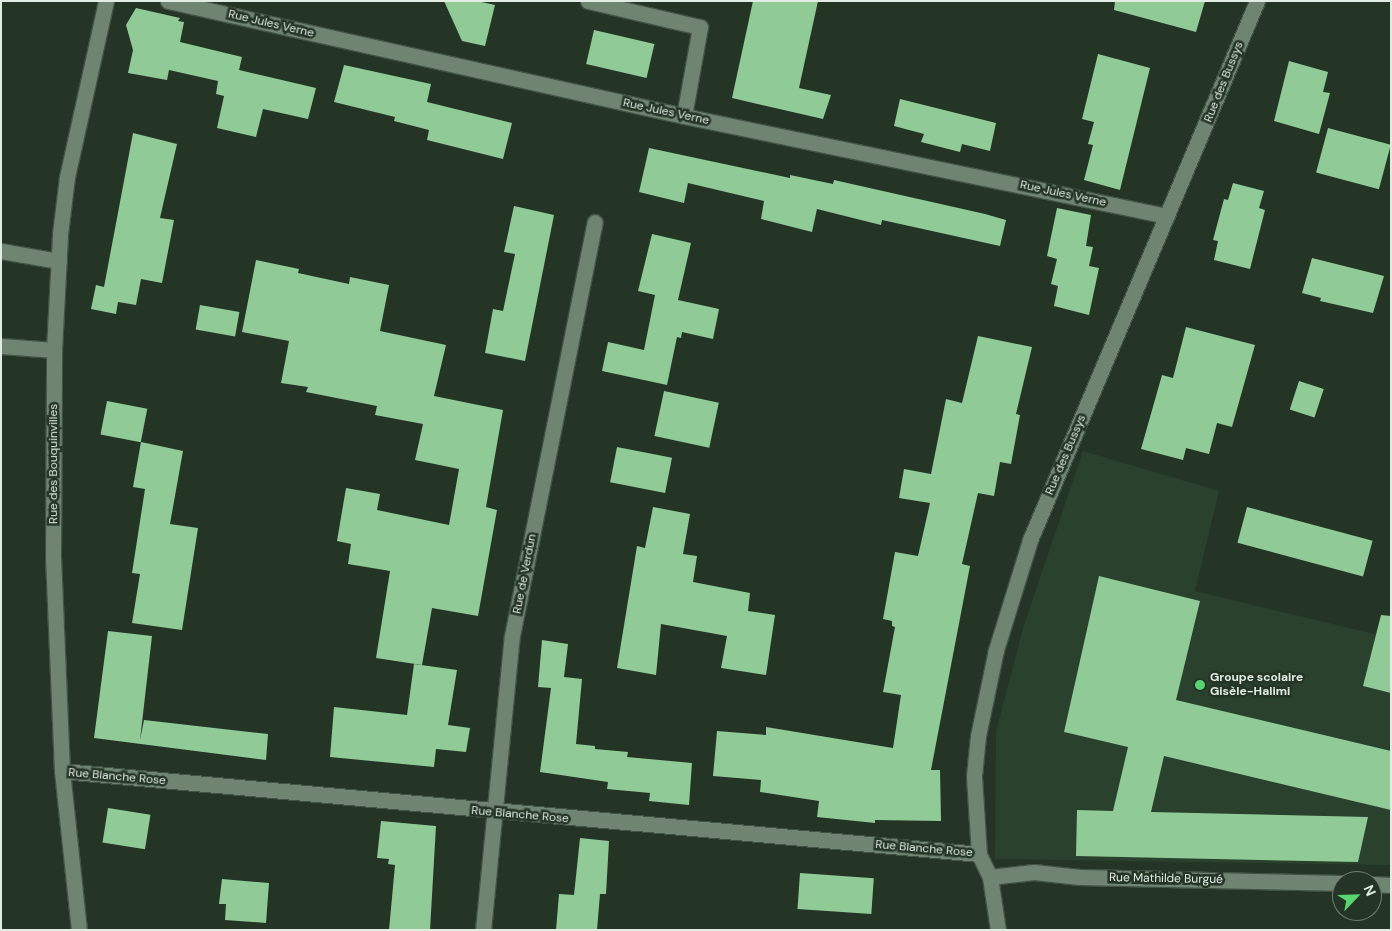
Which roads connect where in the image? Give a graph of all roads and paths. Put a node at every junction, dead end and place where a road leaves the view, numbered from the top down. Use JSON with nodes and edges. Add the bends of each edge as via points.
{"nodes":[{"id":1,"x":106,"y":1,"type":"edge"},
{"id":2,"x":168,"y":1,"type":"edge"},
{"id":3,"x":588,"y":1,"type":"edge"},
{"id":4,"x":1257,"y":1,"type":"edge"},
{"id":5,"x":684,"y":116,"type":"junction"},
{"id":6,"x":1167,"y":216,"type":"junction"},
{"id":7,"x":595,"y":222,"type":"dead end"},
{"id":8,"x":1,"y":251,"type":"edge"},
{"id":9,"x":59,"y":261,"type":"junction"},
{"id":10,"x":1,"y":346,"type":"edge"},
{"id":11,"x":54,"y":350,"type":"junction"},
{"id":12,"x":62,"y":771,"type":"junction"},
{"id":13,"x":494,"y":812,"type":"junction"},
{"id":14,"x":979,"y":854,"type":"junction"},
{"id":15,"x":990,"y":876,"type":"junction"},
{"id":16,"x":1332,"y":883,"type":"edge"},
{"id":17,"x":79,"y":930,"type":"edge"},
{"id":18,"x":483,"y":930,"type":"edge"},
{"id":19,"x":998,"y":930,"type":"edge"}],
"edges":[{"from":1,"to":9,"type":"street","name":"Rue des Bouquinvilles","via":[[67,177]]},
{"from":2,"to":5,"type":"street","name":"Rue Jules Verne"},
{"from":3,"to":5,"type":"street","via":[[700,27]]},
{"from":4,"to":6,"type":"street","name":"Rue des Bussys"},
{"from":5,"to":6,"type":"street","name":"Rue Jules Verne"},
{"from":6,"to":14,"type":"street","name":"Rue des Bussys","via":[[1030,540],[1007,611],[978,736],[974,776]]},
{"from":7,"to":13,"type":"street","name":"Rue de Verdun","via":[[512,636]]},
{"from":8,"to":9,"type":"street"},
{"from":9,"to":11,"type":"street","name":"Rue des Bouquinvilles"},
{"from":10,"to":11,"type":"street"},
{"from":11,"to":12,"type":"street","name":"Rue des Bouquinvilles","via":[[54,559]]},
{"from":12,"to":13,"type":"street","name":"Rue Blanche Rose"},
{"from":12,"to":17,"type":"street","name":"Rue des Bouquinvilles"},
{"from":13,"to":14,"type":"street","name":"Rue Blanche Rose"},
{"from":13,"to":18,"type":"street","name":"Rue de Verdun"},
{"from":14,"to":15,"type":"street","name":"Rue des Bussys"},
{"from":15,"to":16,"type":"street","name":"Rue Mathilde Burgué","via":[[1034,872],[1080,877]]},
{"from":15,"to":19,"type":"street","name":"Rue des Bussys"}]}
